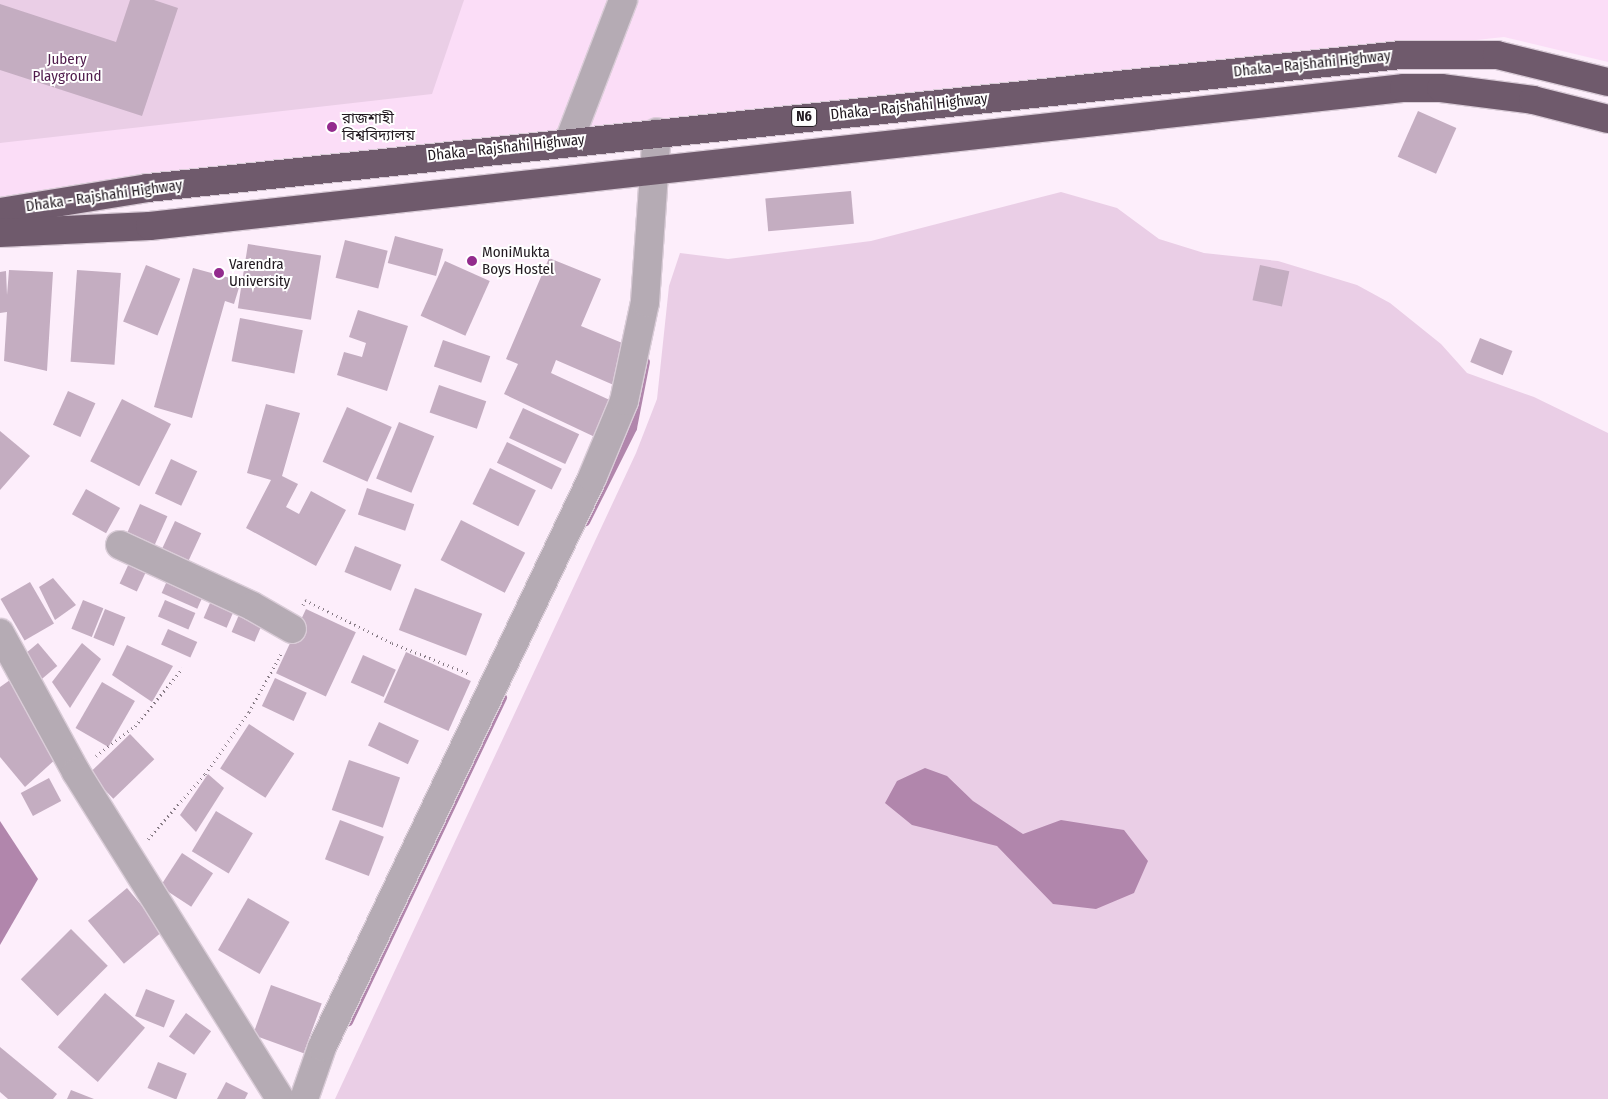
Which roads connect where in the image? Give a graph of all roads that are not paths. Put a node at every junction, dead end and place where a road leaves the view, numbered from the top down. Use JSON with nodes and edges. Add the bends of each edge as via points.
{"nodes":[{"id":1,"x":623,"y":0,"type":"edge"},
{"id":2,"x":1608,"y":82,"type":"edge"},
{"id":3,"x":1608,"y":119,"type":"edge"},
{"id":4,"x":657,"y":132,"type":"junction"},
{"id":5,"x":569,"y":141,"type":"junction"},
{"id":6,"x":656,"y":172,"type":"junction"},
{"id":7,"x":0,"y":212,"type":"edge"},
{"id":8,"x":0,"y":233,"type":"edge"},
{"id":9,"x":120,"y":545,"type":"dead end"},
{"id":10,"x":292,"y":629,"type":"road end"},
{"id":11,"x":0,"y":633,"type":"edge"},
{"id":12,"x":280,"y":1099,"type":"edge"},
{"id":13,"x":304,"y":1099,"type":"edge"}],
"edges":[{"from":1,"to":5,"type":"street"},
{"from":2,"to":4,"type":"highway","name":"Dhaka - Rajshahi Highway","number":"N6","via":[[1497,55],[1400,55]]},
{"from":3,"to":6,"type":"highway","name":"Dhaka - Rajshahi Highway","via":[[1533,100],[1441,88],[1404,88]]},
{"from":4,"to":5,"type":"highway","name":"Dhaka - Rajshahi Highway","number":"N6"},
{"from":4,"to":6,"type":"street"},
{"from":5,"to":7,"type":"highway","name":"Dhaka - Rajshahi Highway","number":"N6","via":[[148,188]]},
{"from":6,"to":8,"type":"highway","name":"Dhaka - Rajshahi Highway","via":[[150,226]]},
{"from":6,"to":13,"type":"street","via":[[645,302],[624,401],[592,478],[322,1047]]},
{"from":9,"to":10,"type":"street","via":[[252,606]]},
{"from":11,"to":12,"type":"street","via":[[76,772]]}]}
